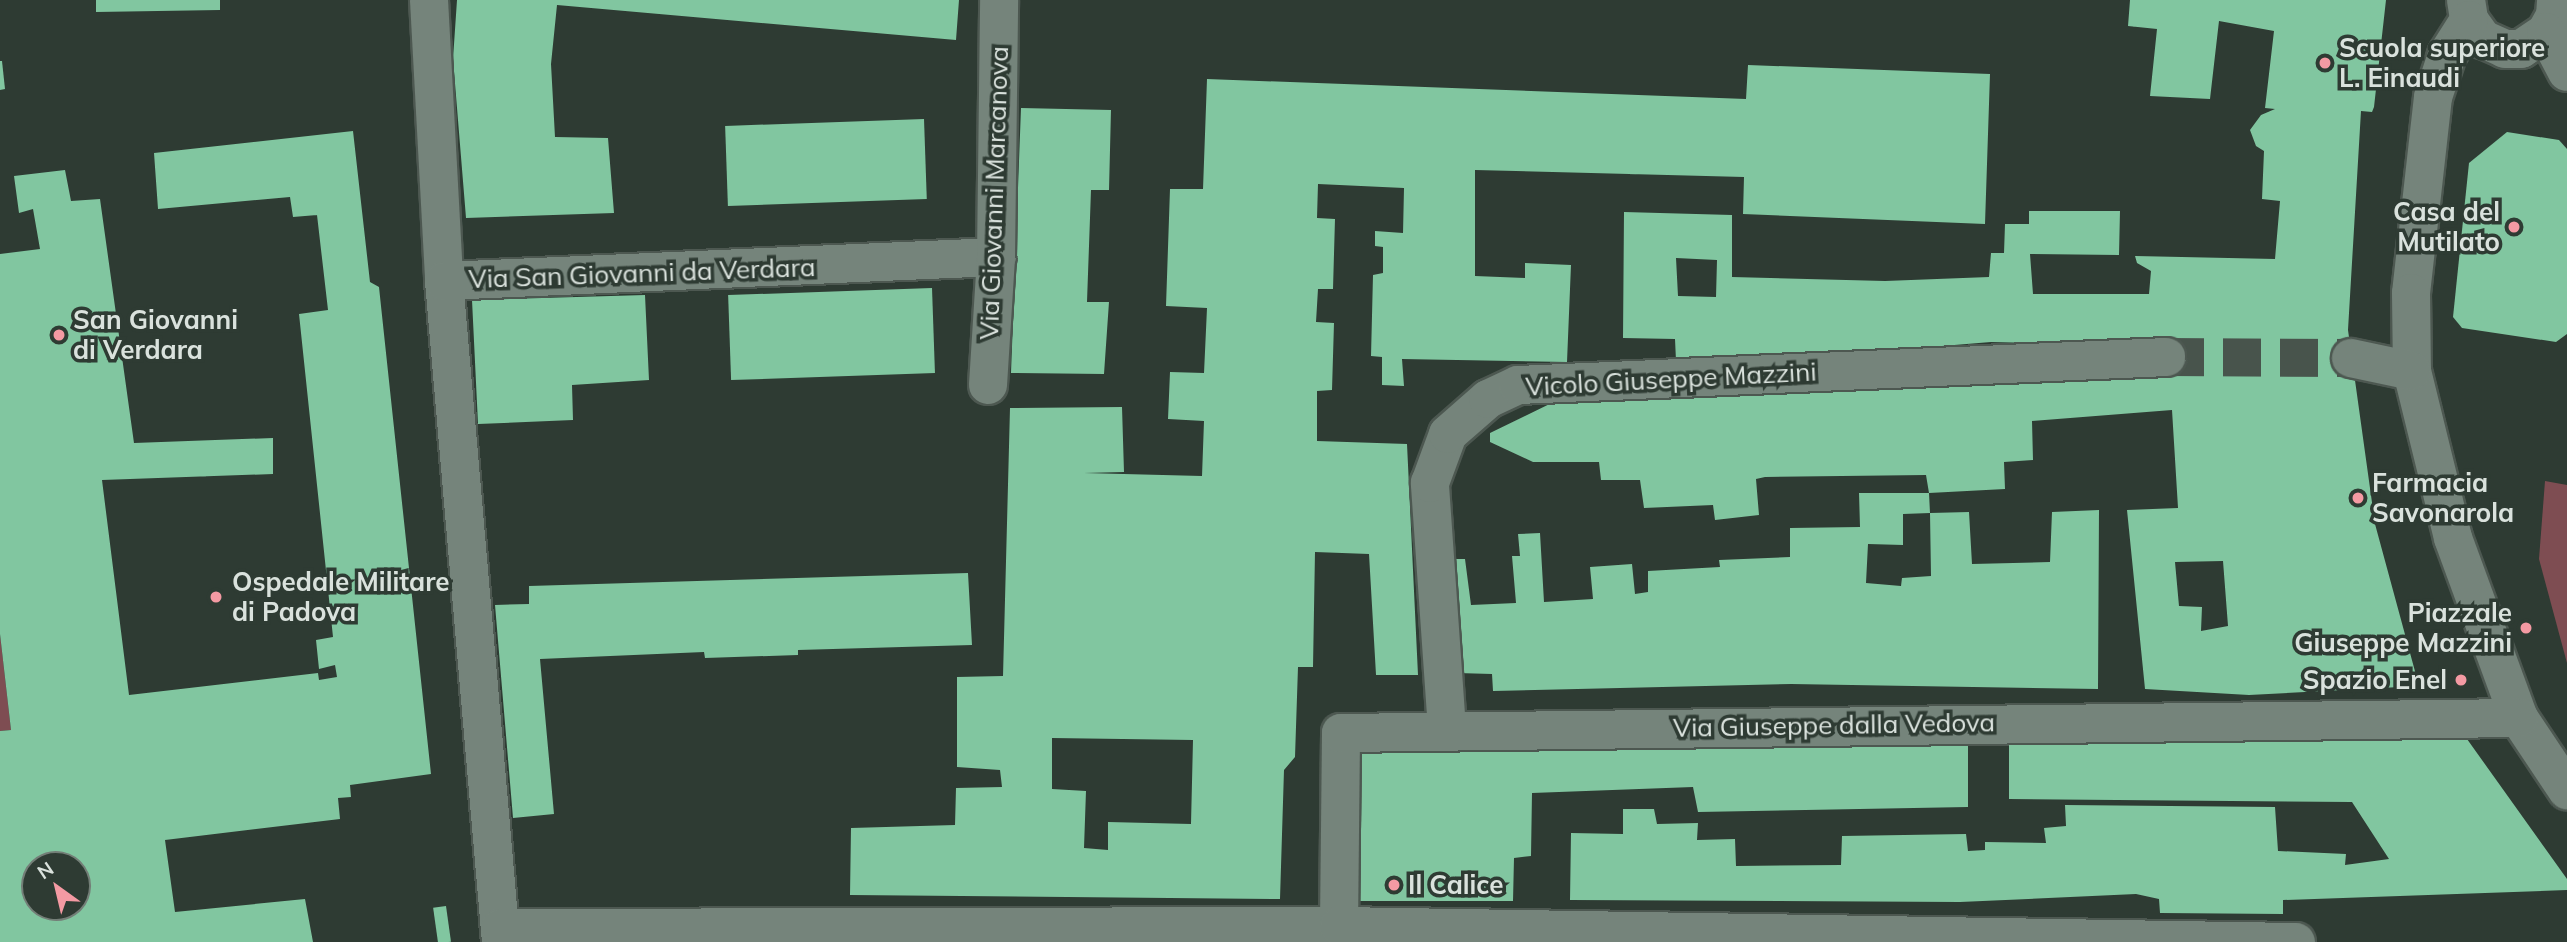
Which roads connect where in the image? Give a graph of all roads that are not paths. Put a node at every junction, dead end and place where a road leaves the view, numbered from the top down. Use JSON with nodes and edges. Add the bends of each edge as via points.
{"nodes":[{"id":1,"x":429,"y":0,"type":"edge"},
{"id":2,"x":999,"y":0,"type":"edge"},
{"id":3,"x":2468,"y":10,"type":"edge"},
{"id":4,"x":2556,"y":15,"type":"edge"},
{"id":5,"x":2505,"y":49,"type":"junction"},
{"id":6,"x":2567,"y":72,"type":"edge"},
{"id":7,"x":2433,"y":97,"type":"junction"},
{"id":8,"x":996,"y":257,"type":"junction"},
{"id":9,"x":444,"y":281,"type":"junction"},
{"id":10,"x":2166,"y":357,"type":"tunnel mouth"},
{"id":11,"x":2351,"y":358,"type":"tunnel mouth"},
{"id":12,"x":2412,"y":371,"type":"junction"},
{"id":13,"x":988,"y":385,"type":"dead end"},
{"id":14,"x":2519,"y":718,"type":"junction"},
{"id":15,"x":1447,"y":729,"type":"junction"},
{"id":16,"x":2567,"y":790,"type":"edge"},
{"id":17,"x":1339,"y":926,"type":"junction"},
{"id":18,"x":501,"y":935,"type":"edge"},
{"id":19,"x":2296,"y":942,"type":"edge"}],
"edges":[{"from":1,"to":9,"type":"street","name":"Via San Giovanni da Verdara"},
{"from":2,"to":8,"type":"street","name":"Via Giovanni Marcanova"},
{"from":3,"to":5,"type":"street","via":[[2483,39]]},
{"from":3,"to":7,"type":"street"},
{"from":4,"to":5,"type":"street","via":[[2521,49]]},
{"from":4,"to":6,"type":"street"},
{"from":5,"to":7,"type":"street","via":[[2484,57]]},
{"from":7,"to":12,"type":"street","via":[[2410,293]]},
{"from":8,"to":9,"type":"street","name":"Via San Giovanni da Verdara"},
{"from":8,"to":13,"type":"street","name":"Via Giovanni Marcanova"},
{"from":9,"to":18,"type":"street"},
{"from":10,"to":15,"type":"street","name":"Vicolo Giuseppe Mazzini","via":[[1518,385],[1488,399],[1448,434],[1430,483]]},
{"from":11,"to":12,"type":"street"},
{"from":12,"to":14,"type":"street","via":[[2453,538]]},
{"from":14,"to":15,"type":"street","name":"Via Giuseppe dalla Vedova"},
{"from":14,"to":16,"type":"street"},
{"from":15,"to":17,"type":"street","name":"Via Giuseppe dalla Vedova","via":[[1341,733]]},
{"from":17,"to":18,"type":"street"},
{"from":17,"to":19,"type":"street"}]}
